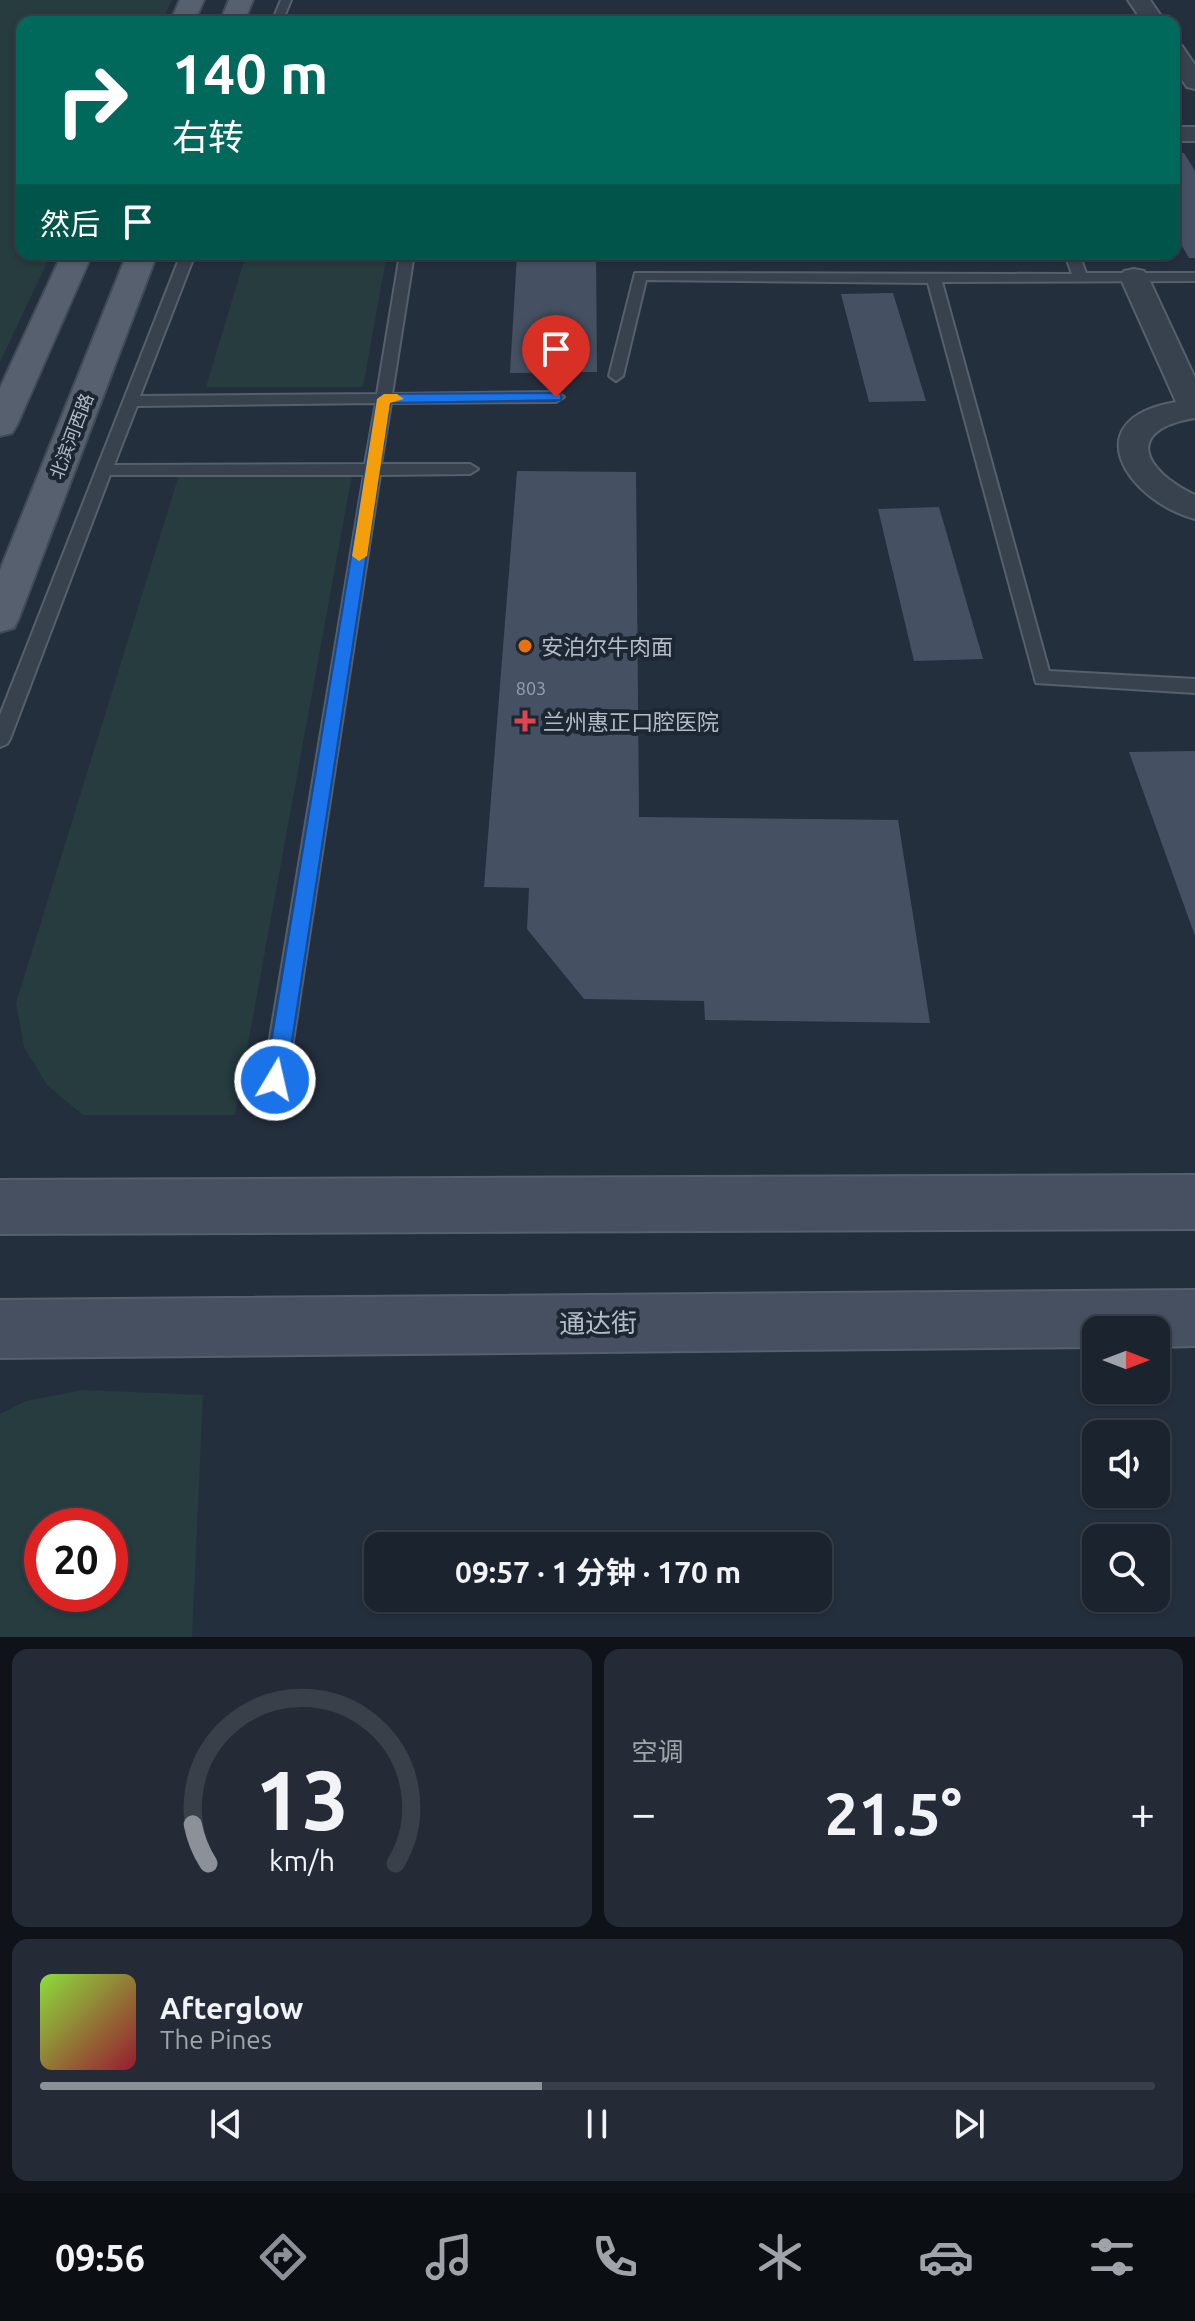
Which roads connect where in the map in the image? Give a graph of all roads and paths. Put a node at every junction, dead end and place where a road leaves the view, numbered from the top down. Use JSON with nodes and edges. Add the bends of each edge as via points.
{"nodes":[{"id":1,"x":1180,"y":60,"type":"edge"},
{"id":2,"x":1195,"y":82,"type":"edge"},
{"id":3,"x":74,"y":260,"type":"edge"},
{"id":4,"x":140,"y":260,"type":"edge"},
{"id":5,"x":186,"y":260,"type":"edge"},
{"id":6,"x":406,"y":260,"type":"edge"},
{"id":7,"x":1074,"y":260,"type":"edge"},
{"id":8,"x":1080,"y":277,"type":"junction"},
{"id":9,"x":1134,"y":277,"type":"junction"},
{"id":10,"x":1195,"y":277,"type":"edge"},
{"id":11,"x":934,"y":278,"type":"junction"},
{"id":12,"x":616,"y":376,"type":"dead end"},
{"id":13,"x":556,"y":397,"type":"dead end"},
{"id":14,"x":384,"y":399,"type":"junction"},
{"id":15,"x":131,"y":401,"type":"junction"},
{"id":16,"x":1194,"y":408,"type":"edge"},
{"id":17,"x":0,"y":425,"type":"edge"},
{"id":18,"x":373,"y":469,"type":"junction"},
{"id":19,"x":470,"y":469,"type":"dead end"},
{"id":20,"x":104,"y":470,"type":"junction"},
{"id":21,"x":1195,"y":508,"type":"edge"},
{"id":22,"x":0,"y":618,"type":"edge"},
{"id":23,"x":1195,"y":686,"type":"edge"},
{"id":24,"x":0,"y":739,"type":"edge"},
{"id":25,"x":275,"y":1080,"type":"dead end"},
{"id":26,"x":1195,"y":1202,"type":"edge"},
{"id":27,"x":0,"y":1207,"type":"edge"},
{"id":28,"x":1195,"y":1318,"type":"edge"},
{"id":29,"x":0,"y":1329,"type":"edge"}],
"edges":[{"from":1,"to":2,"type":"street"},
{"from":3,"to":17,"type":"main road"},
{"from":4,"to":22,"type":"main road","name":"北滨河西路"},
{"from":5,"to":15,"type":"lane"},
{"from":6,"to":14,"type":"lane"},
{"from":7,"to":8,"type":"lane"},
{"from":8,"to":9,"type":"lane"},
{"from":8,"to":11,"type":"lane"},
{"from":9,"to":10,"type":"lane"},
{"from":9,"to":16,"type":"street"},
{"from":11,"to":12,"type":"lane","via":[[640,270]]},
{"from":11,"to":23,"type":"lane","via":[[1042,678]]},
{"from":13,"to":14,"type":"lane"},
{"from":14,"to":15,"type":"lane"},
{"from":14,"to":18,"type":"lane"},
{"from":15,"to":20,"type":"lane"},
{"from":16,"to":21,"type":"street","via":[[1154,417],[1132,439],[1133,459],[1147,481]]},
{"from":18,"to":19,"type":"lane"},
{"from":18,"to":20,"type":"lane"},
{"from":18,"to":25,"type":"lane"},
{"from":20,"to":24,"type":"lane"},
{"from":26,"to":27,"type":"main road"},
{"from":28,"to":29,"type":"main road","name":"通达街"}]}
